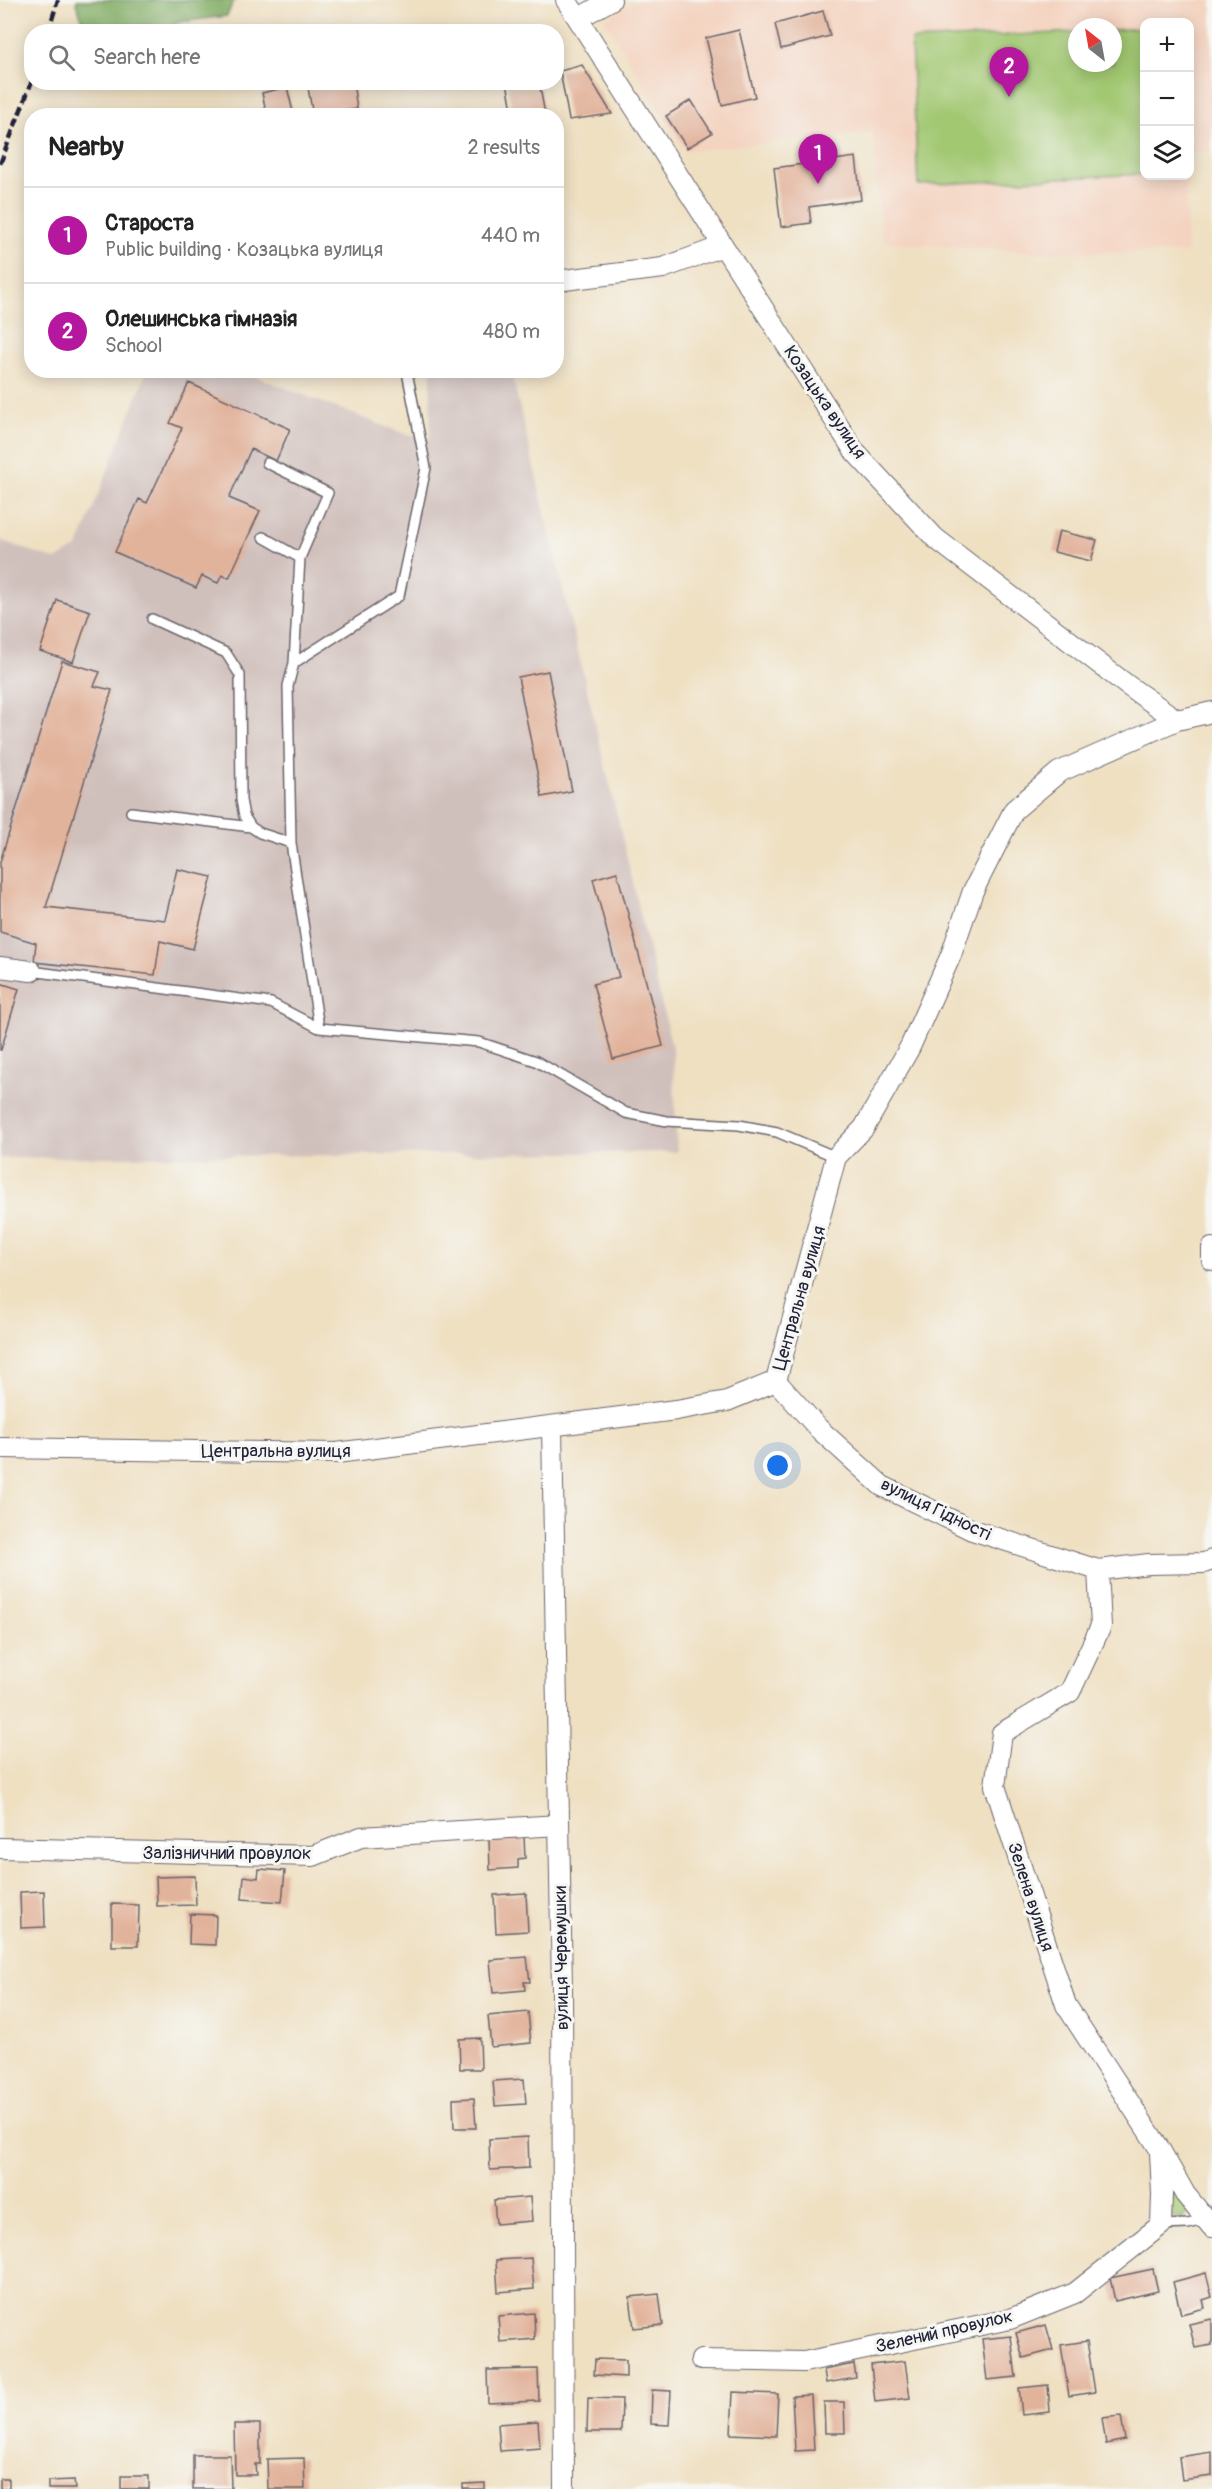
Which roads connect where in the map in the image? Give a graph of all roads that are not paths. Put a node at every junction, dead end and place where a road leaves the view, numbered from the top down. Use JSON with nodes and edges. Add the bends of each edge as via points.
{"nodes":[{"id":1,"x":566,"y":0,"type":"edge"},
{"id":2,"x":611,"y":0,"type":"edge"},
{"id":3,"x":579,"y":18,"type":"junction"},
{"id":4,"x":723,"y":246,"type":"junction"},
{"id":5,"x":564,"y":279,"type":"edge"},
{"id":6,"x":408,"y":378,"type":"edge"},
{"id":7,"x":267,"y":463,"type":"dead end"},
{"id":8,"x":263,"y":537,"type":"dead end"},
{"id":9,"x":300,"y":558,"type":"junction"},
{"id":10,"x":152,"y":619,"type":"dead end"},
{"id":11,"x":294,"y":663,"type":"junction"},
{"id":12,"x":1212,"y":712,"type":"edge"},
{"id":13,"x":1177,"y":720,"type":"junction"},
{"id":14,"x":130,"y":812,"type":"dead end"},
{"id":15,"x":251,"y":827,"type":"junction"},
{"id":16,"x":291,"y":843,"type":"junction"},
{"id":17,"x":0,"y":967,"type":"edge"},
{"id":18,"x":31,"y":971,"type":"joint"},
{"id":19,"x":319,"y":1028,"type":"junction"},
{"id":20,"x":836,"y":1157,"type":"junction"},
{"id":21,"x":1212,"y":1248,"type":"edge"},
{"id":22,"x":1212,"y":1260,"type":"edge"},
{"id":23,"x":776,"y":1381,"type":"junction"},
{"id":24,"x":552,"y":1427,"type":"junction"},
{"id":25,"x":0,"y":1448,"type":"edge"},
{"id":26,"x":1208,"y":1562,"type":"edge"},
{"id":27,"x":1098,"y":1570,"type":"junction"},
{"id":28,"x":559,"y":1825,"type":"junction"},
{"id":29,"x":0,"y":1848,"type":"edge"},
{"id":30,"x":1159,"y":2148,"type":"junction"},
{"id":31,"x":1208,"y":2223,"type":"edge"},
{"id":32,"x":1161,"y":2225,"type":"junction"},
{"id":33,"x":701,"y":2360,"type":"dead end"},
{"id":34,"x":564,"y":2489,"type":"edge"}],
"edges":[{"from":1,"to":3,"type":"street","name":"Козацька вулиця"},
{"from":2,"to":3,"type":"street"},
{"from":3,"to":4,"type":"street","name":"Козацька вулиця"},
{"from":4,"to":5,"type":"street","via":[[663,268]]},
{"from":4,"to":13,"type":"street","name":"Козацька вулиця","via":[[855,452],[935,538]]},
{"from":6,"to":11,"type":"lane","via":[[426,468],[399,596]]},
{"from":7,"to":9,"type":"lane","via":[[328,493]]},
{"from":8,"to":9,"type":"lane"},
{"from":9,"to":11,"type":"lane"},
{"from":10,"to":15,"type":"lane","via":[[226,653],[240,675],[241,800]]},
{"from":11,"to":16,"type":"lane","via":[[288,686]]},
{"from":12,"to":13,"type":"street"},
{"from":13,"to":20,"type":"street","via":[[1059,772],[1014,810],[973,891],[951,955],[910,1047],[864,1128]]},
{"from":14,"to":15,"type":"lane"},
{"from":15,"to":16,"type":"lane"},
{"from":16,"to":19,"type":"lane"},
{"from":17,"to":18,"type":"street"},
{"from":18,"to":19,"type":"lane","via":[[271,1003]]},
{"from":19,"to":20,"type":"lane","via":[[479,1042],[536,1061],[626,1113],[777,1132]]},
{"from":20,"to":23,"type":"street","name":"Центральна вулиця"},
{"from":21,"to":22,"type":"street"},
{"from":23,"to":24,"type":"street","name":"Центральна вулиця","via":[[727,1401]]},
{"from":23,"to":27,"type":"street","name":"вулиця Гідності","via":[[819,1429],[882,1486],[972,1530]]},
{"from":24,"to":25,"type":"street","name":"Центральна вулиця","via":[[336,1454]]},
{"from":24,"to":28,"type":"street","name":"вулиця Черемушки"},
{"from":26,"to":27,"type":"street","name":"вулиця Гідності"},
{"from":27,"to":30,"type":"street","name":"Зелена вулиця","via":[[1101,1626],[1070,1692],[1002,1733],[994,1786],[1066,2005]]},
{"from":28,"to":29,"type":"street","name":"Залізничний провулок","via":[[361,1837],[313,1856]]},
{"from":28,"to":34,"type":"street","name":"вулиця Черемушки"},
{"from":30,"to":31,"type":"street","name":"Зелена вулиця","via":[[1185,2194]]},
{"from":30,"to":32,"type":"street"},
{"from":31,"to":32,"type":"lane"},
{"from":32,"to":33,"type":"street","name":"Зелений провулок","via":[[1075,2293],[1010,2319],[804,2362]]}]}
